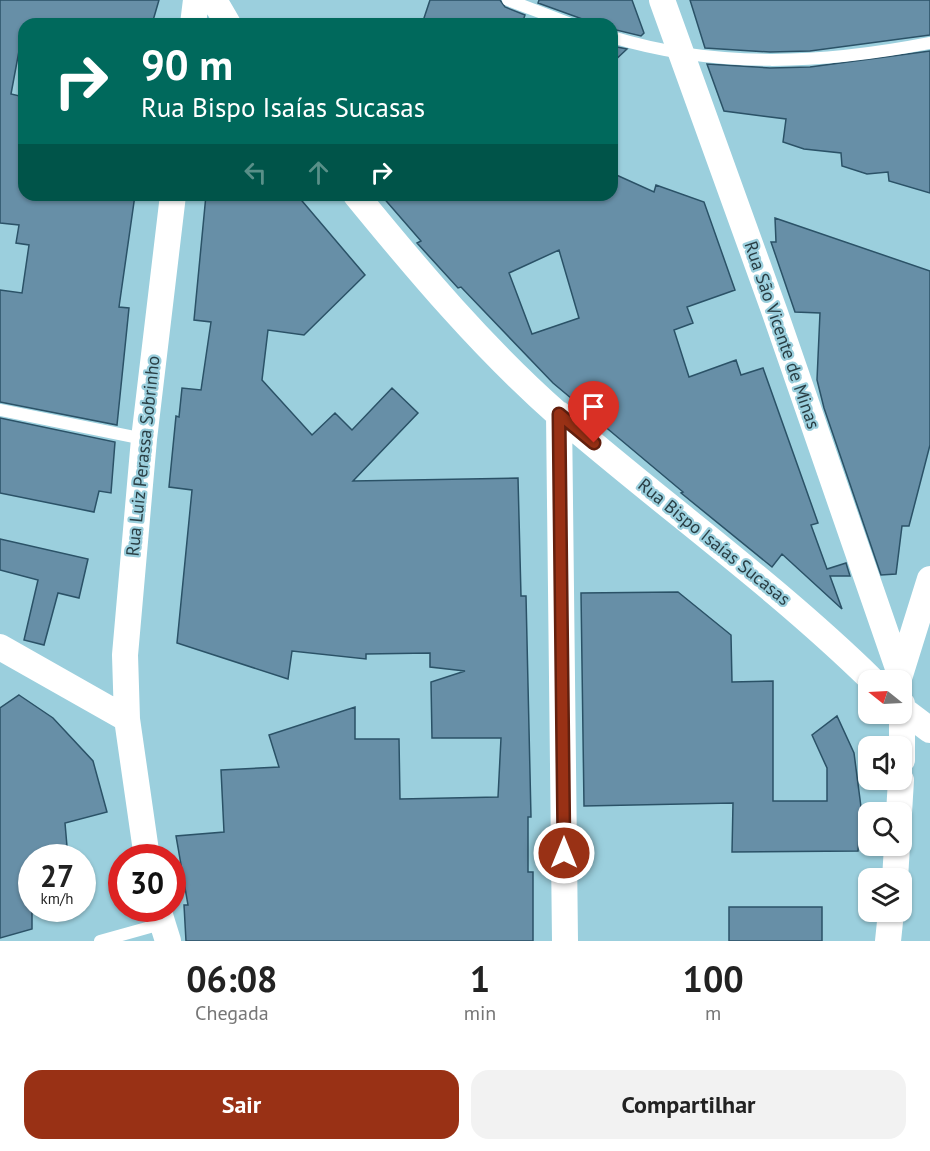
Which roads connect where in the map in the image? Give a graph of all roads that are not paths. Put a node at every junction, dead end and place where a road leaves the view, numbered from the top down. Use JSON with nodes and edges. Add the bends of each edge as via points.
{"nodes":[{"id":1,"x":196,"y":0,"type":"edge"},
{"id":2,"x":214,"y":0,"type":"edge"},
{"id":3,"x":508,"y":0,"type":"edge"},
{"id":4,"x":662,"y":0,"type":"edge"},
{"id":5,"x":194,"y":18,"type":"edge"},
{"id":6,"x":224,"y":18,"type":"edge"},
{"id":7,"x":555,"y":18,"type":"edge"},
{"id":8,"x":618,"y":39,"type":"edge"},
{"id":9,"x":930,"y":43,"type":"edge"},
{"id":10,"x":681,"y":55,"type":"junction"},
{"id":11,"x":172,"y":201,"type":"edge"},
{"id":12,"x":361,"y":201,"type":"edge"},
{"id":13,"x":0,"y":410,"type":"edge"},
{"id":14,"x":559,"y":414,"type":"junction"},
{"id":15,"x":144,"y":439,"type":"junction"},
{"id":16,"x":930,"y":579,"type":"edge"},
{"id":17,"x":0,"y":646,"type":"edge"},
{"id":18,"x":862,"y":670,"type":"edge"},
{"id":19,"x":898,"y":670,"type":"edge"},
{"id":20,"x":902,"y":670,"type":"edge"},
{"id":21,"x":912,"y":716,"type":"edge"},
{"id":22,"x":127,"y":719,"type":"junction"},
{"id":23,"x":930,"y":730,"type":"edge"},
{"id":24,"x":145,"y":844,"type":"edge"},
{"id":25,"x":890,"y":922,"type":"edge"},
{"id":26,"x":162,"y":925,"type":"edge"},
{"id":27,"x":100,"y":941,"type":"edge"},
{"id":28,"x":565,"y":941,"type":"edge"},
{"id":29,"x":888,"y":941,"type":"edge"}],
"edges":[{"from":1,"to":5,"type":"street"},
{"from":2,"to":6,"type":"street"},
{"from":3,"to":7,"type":"lane"},
{"from":4,"to":10,"type":"street","name":"Rua São Vicente de Minas"},
{"from":8,"to":10,"type":"lane"},
{"from":9,"to":10,"type":"lane","via":[[800,60]]},
{"from":10,"to":19,"type":"street","name":"Rua São Vicente de Minas"},
{"from":11,"to":15,"type":"street","name":"Rua Luiz Perassa Sobrinho"},
{"from":12,"to":14,"type":"street","name":"Rua Bispo Isaías Sucasas","via":[[410,262],[512,371]]},
{"from":13,"to":15,"type":"lane"},
{"from":14,"to":18,"type":"street","name":"Rua Bispo Isaías Sucasas","via":[[823,632]]},
{"from":14,"to":28,"type":"street"},
{"from":15,"to":22,"type":"street","name":"Rua Luiz Perassa Sobrinho","via":[[125,655]]},
{"from":16,"to":20,"type":"street"},
{"from":17,"to":22,"type":"street"},
{"from":21,"to":23,"type":"street"},
{"from":22,"to":24,"type":"street","name":"Rua Luiz Perassa Sobrinho"},
{"from":25,"to":29,"type":"street"},
{"from":26,"to":27,"type":"lane"}]}
